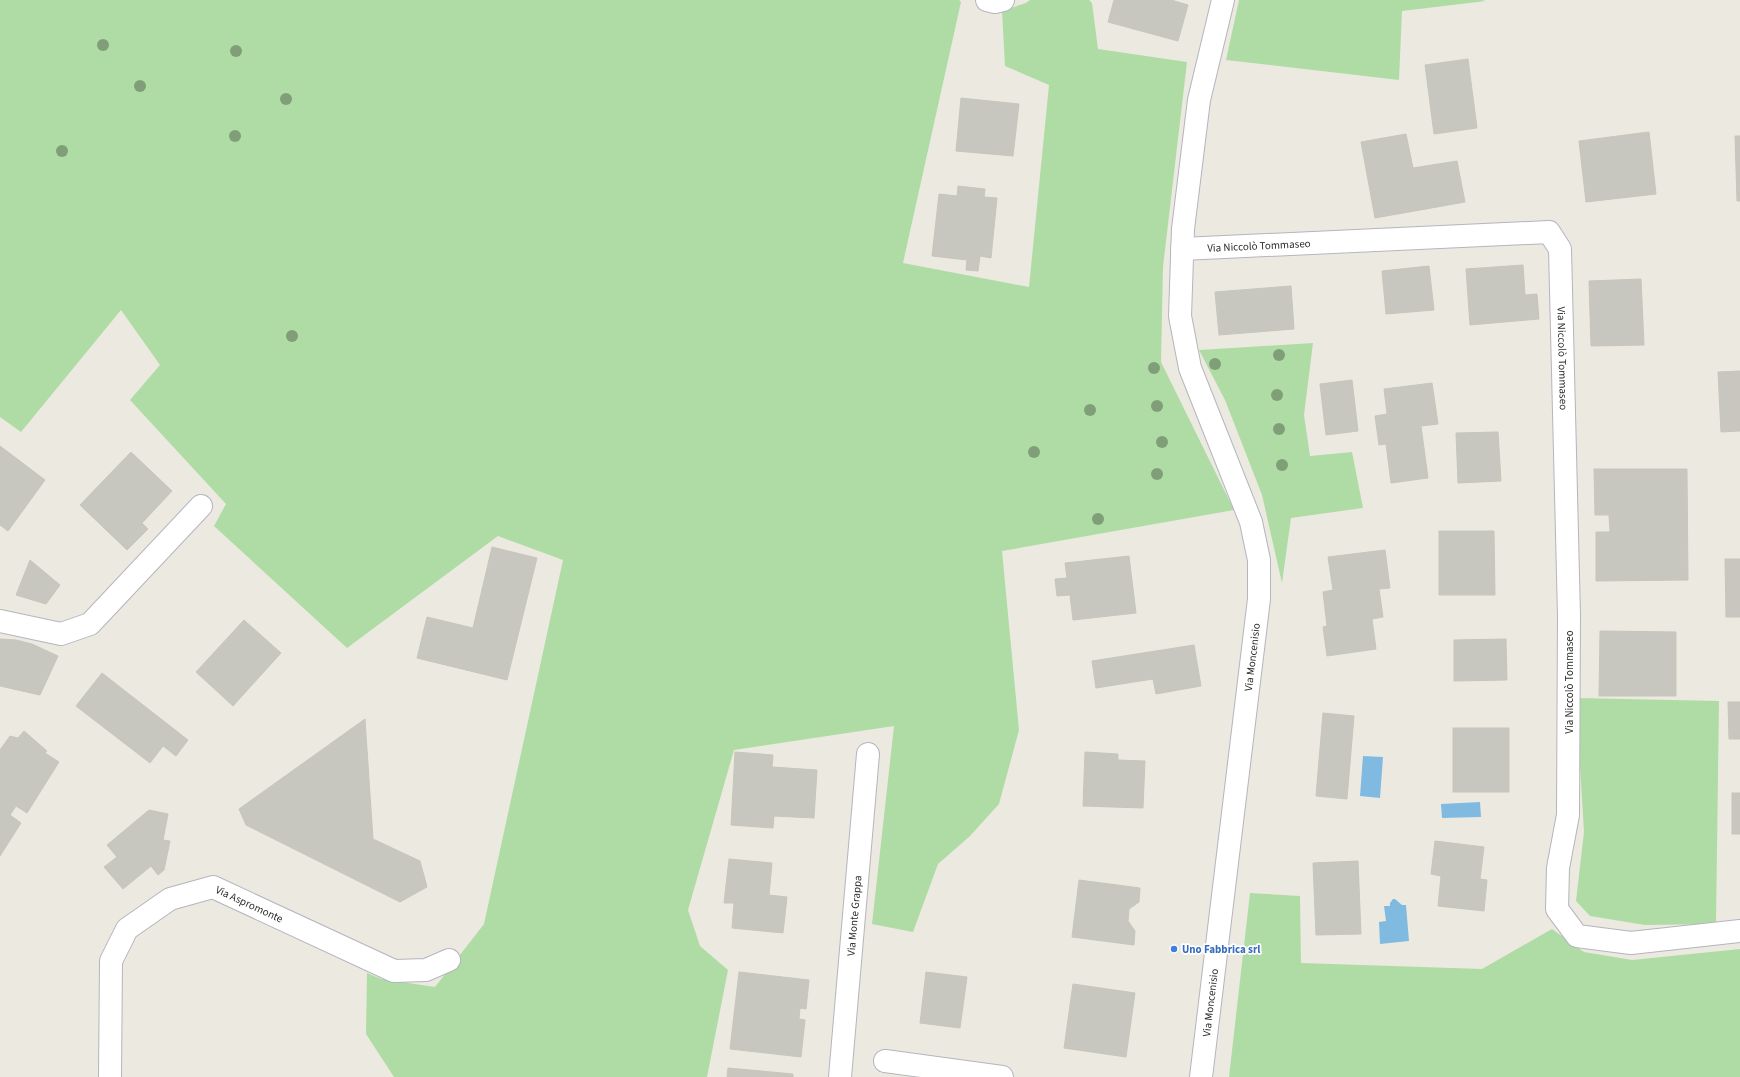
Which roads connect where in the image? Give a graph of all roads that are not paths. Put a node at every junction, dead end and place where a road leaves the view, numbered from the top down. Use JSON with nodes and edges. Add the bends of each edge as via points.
{"nodes":[{"id":1,"x":987,"y":0,"type":"edge"},
{"id":2,"x":1003,"y":0,"type":"edge"},
{"id":3,"x":1223,"y":0,"type":"edge"},
{"id":4,"x":1182,"y":249,"type":"junction"},
{"id":5,"x":201,"y":506,"type":"dead end"},
{"id":6,"x":0,"y":621,"type":"edge"},
{"id":7,"x":868,"y":754,"type":"dead end"},
{"id":8,"x":1740,"y":931,"type":"edge"},
{"id":9,"x":449,"y":960,"type":"dead end"},
{"id":10,"x":884,"y":1061,"type":"dead end"},
{"id":11,"x":110,"y":1077,"type":"edge"},
{"id":12,"x":840,"y":1077,"type":"edge"},
{"id":13,"x":1002,"y":1077,"type":"edge"},
{"id":14,"x":1201,"y":1077,"type":"edge"}],
"edges":[{"from":1,"to":2,"type":"street"},
{"from":3,"to":4,"type":"street","via":[[1199,100]]},
{"from":4,"to":8,"type":"street","name":"Via Niccolò Tommaseo","via":[[1549,232],[1560,249],[1569,616],[1568,815],[1558,868],[1557,909],[1577,936],[1631,943]]},
{"from":4,"to":14,"type":"street","name":"Via Moncenisio","via":[[1180,316],[1190,368],[1251,522],[1259,560],[1260,599]]},
{"from":5,"to":6,"type":"street","via":[[90,624],[61,634]]},
{"from":7,"to":12,"type":"street","name":"Via Monte Grappa"},
{"from":9,"to":11,"type":"street","name":"Via Aspromonte","via":[[426,970],[394,971],[213,887],[170,900],[127,929],[111,961]]},
{"from":10,"to":13,"type":"street"}]}
